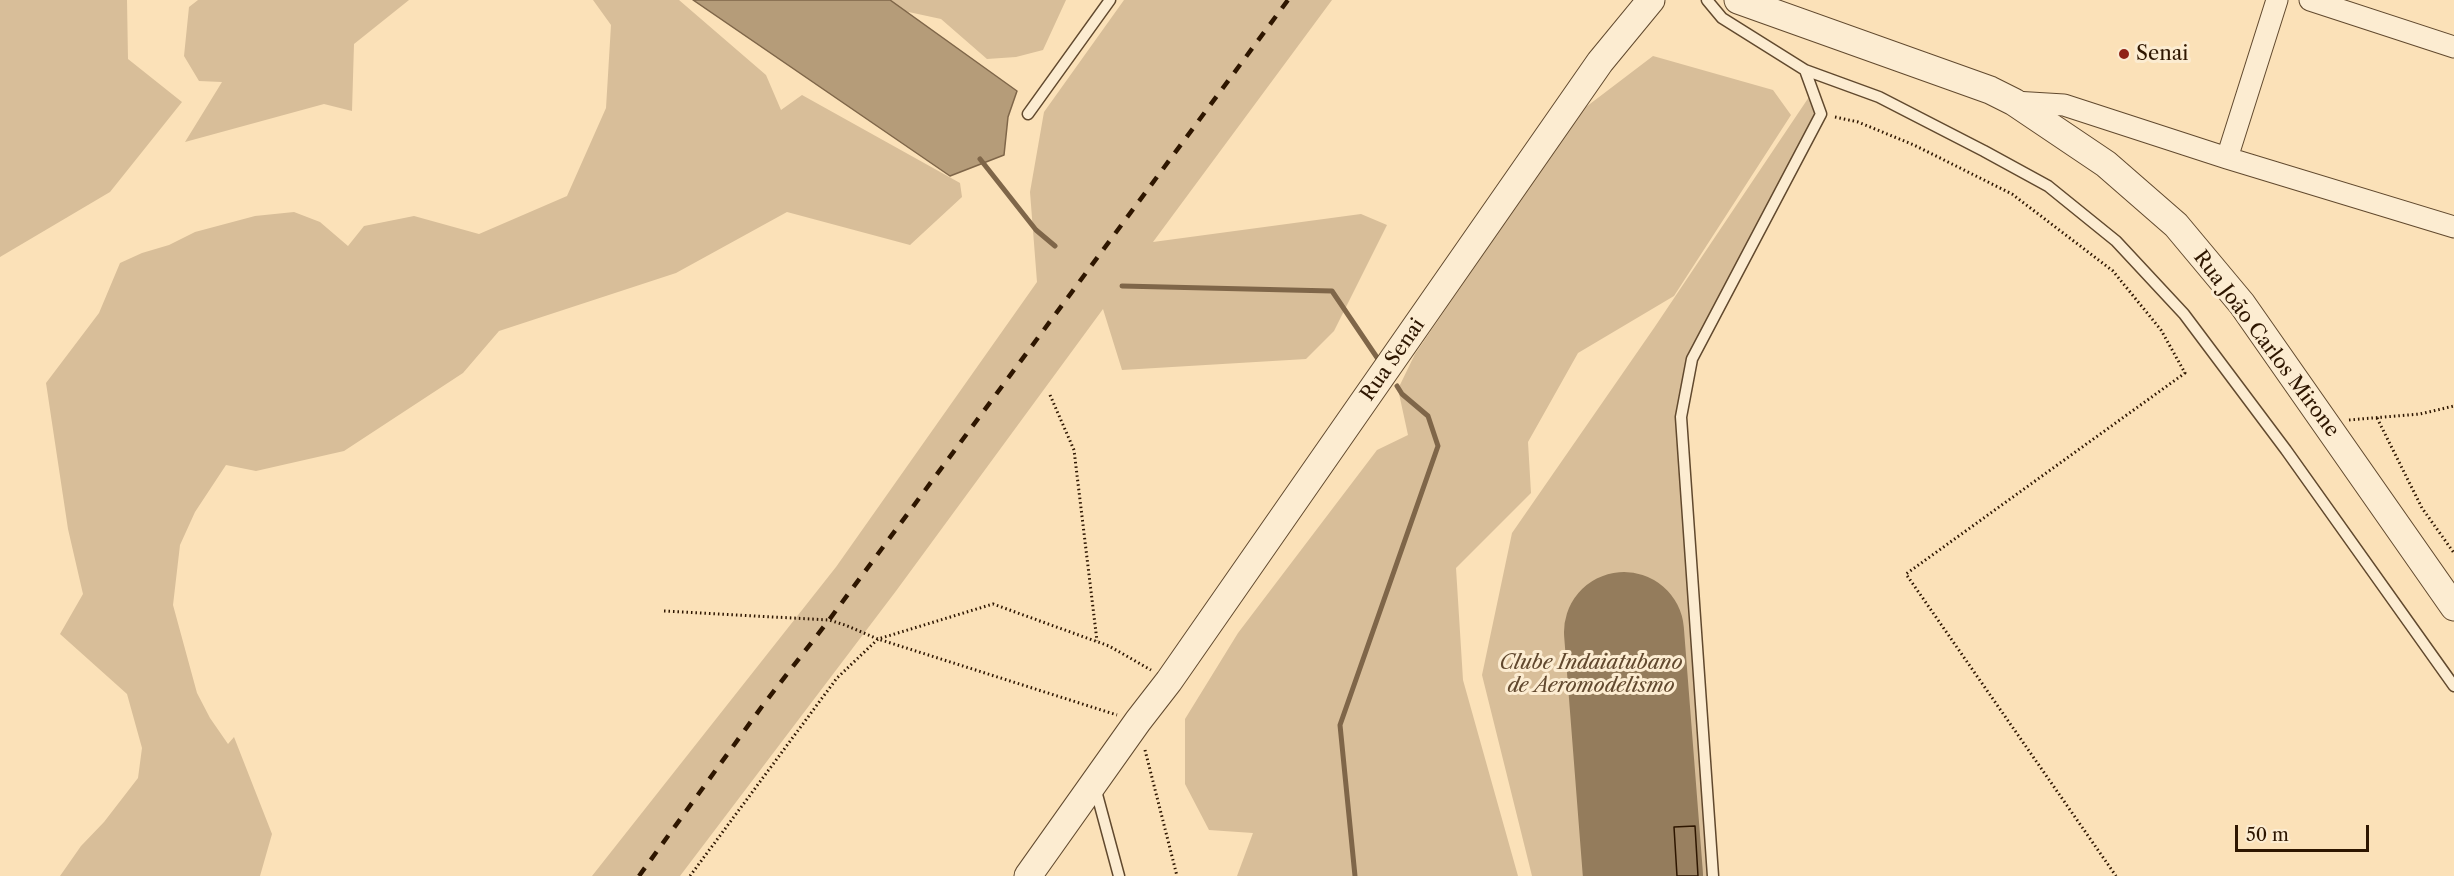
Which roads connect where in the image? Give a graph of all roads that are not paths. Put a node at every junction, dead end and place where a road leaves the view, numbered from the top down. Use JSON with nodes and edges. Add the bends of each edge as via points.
{"nodes":[{"id":1,"x":1110,"y":0,"type":"edge"},
{"id":2,"x":1651,"y":0,"type":"edge"},
{"id":3,"x":1707,"y":0,"type":"edge"},
{"id":4,"x":1738,"y":0,"type":"edge"},
{"id":5,"x":2277,"y":0,"type":"edge"},
{"id":6,"x":2310,"y":0,"type":"edge"},
{"id":7,"x":2454,"y":47,"type":"edge"},
{"id":8,"x":1805,"y":70,"type":"junction"},
{"id":9,"x":2014,"y":102,"type":"junction"},
{"id":10,"x":1028,"y":114,"type":"dead end"},
{"id":11,"x":2227,"y":158,"type":"junction"},
{"id":12,"x":2454,"y":227,"type":"edge"},
{"id":13,"x":2454,"y":607,"type":"edge"},
{"id":14,"x":2454,"y":686,"type":"edge"},
{"id":15,"x":1094,"y":784,"type":"junction"},
{"id":16,"x":1028,"y":876,"type":"edge"},
{"id":17,"x":1119,"y":876,"type":"edge"},
{"id":18,"x":1713,"y":876,"type":"edge"}],
"edges":[{"from":1,"to":10,"type":"lane"},
{"from":2,"to":15,"type":"street","name":"Rua Senai","via":[[1600,62]]},
{"from":3,"to":8,"type":"lane","via":[[1722,18]]},
{"from":4,"to":9,"type":"street","name":"Rua João Carlos Mirone"},
{"from":5,"to":11,"type":"street"},
{"from":6,"to":7,"type":"street"},
{"from":8,"to":14,"type":"lane","via":[[1879,97],[1984,150],[2049,186],[2116,241],[2184,314]]},
{"from":8,"to":18,"type":"lane","via":[[1821,114],[1692,359],[1681,417]]},
{"from":9,"to":11,"type":"street","via":[[2064,105]]},
{"from":9,"to":13,"type":"street","name":"Rua João Carlos Mirone","via":[[2106,164],[2176,225],[2242,304]]},
{"from":11,"to":12,"type":"street"},
{"from":15,"to":16,"type":"street","name":"Rua Senai"},
{"from":15,"to":17,"type":"lane"}]}
